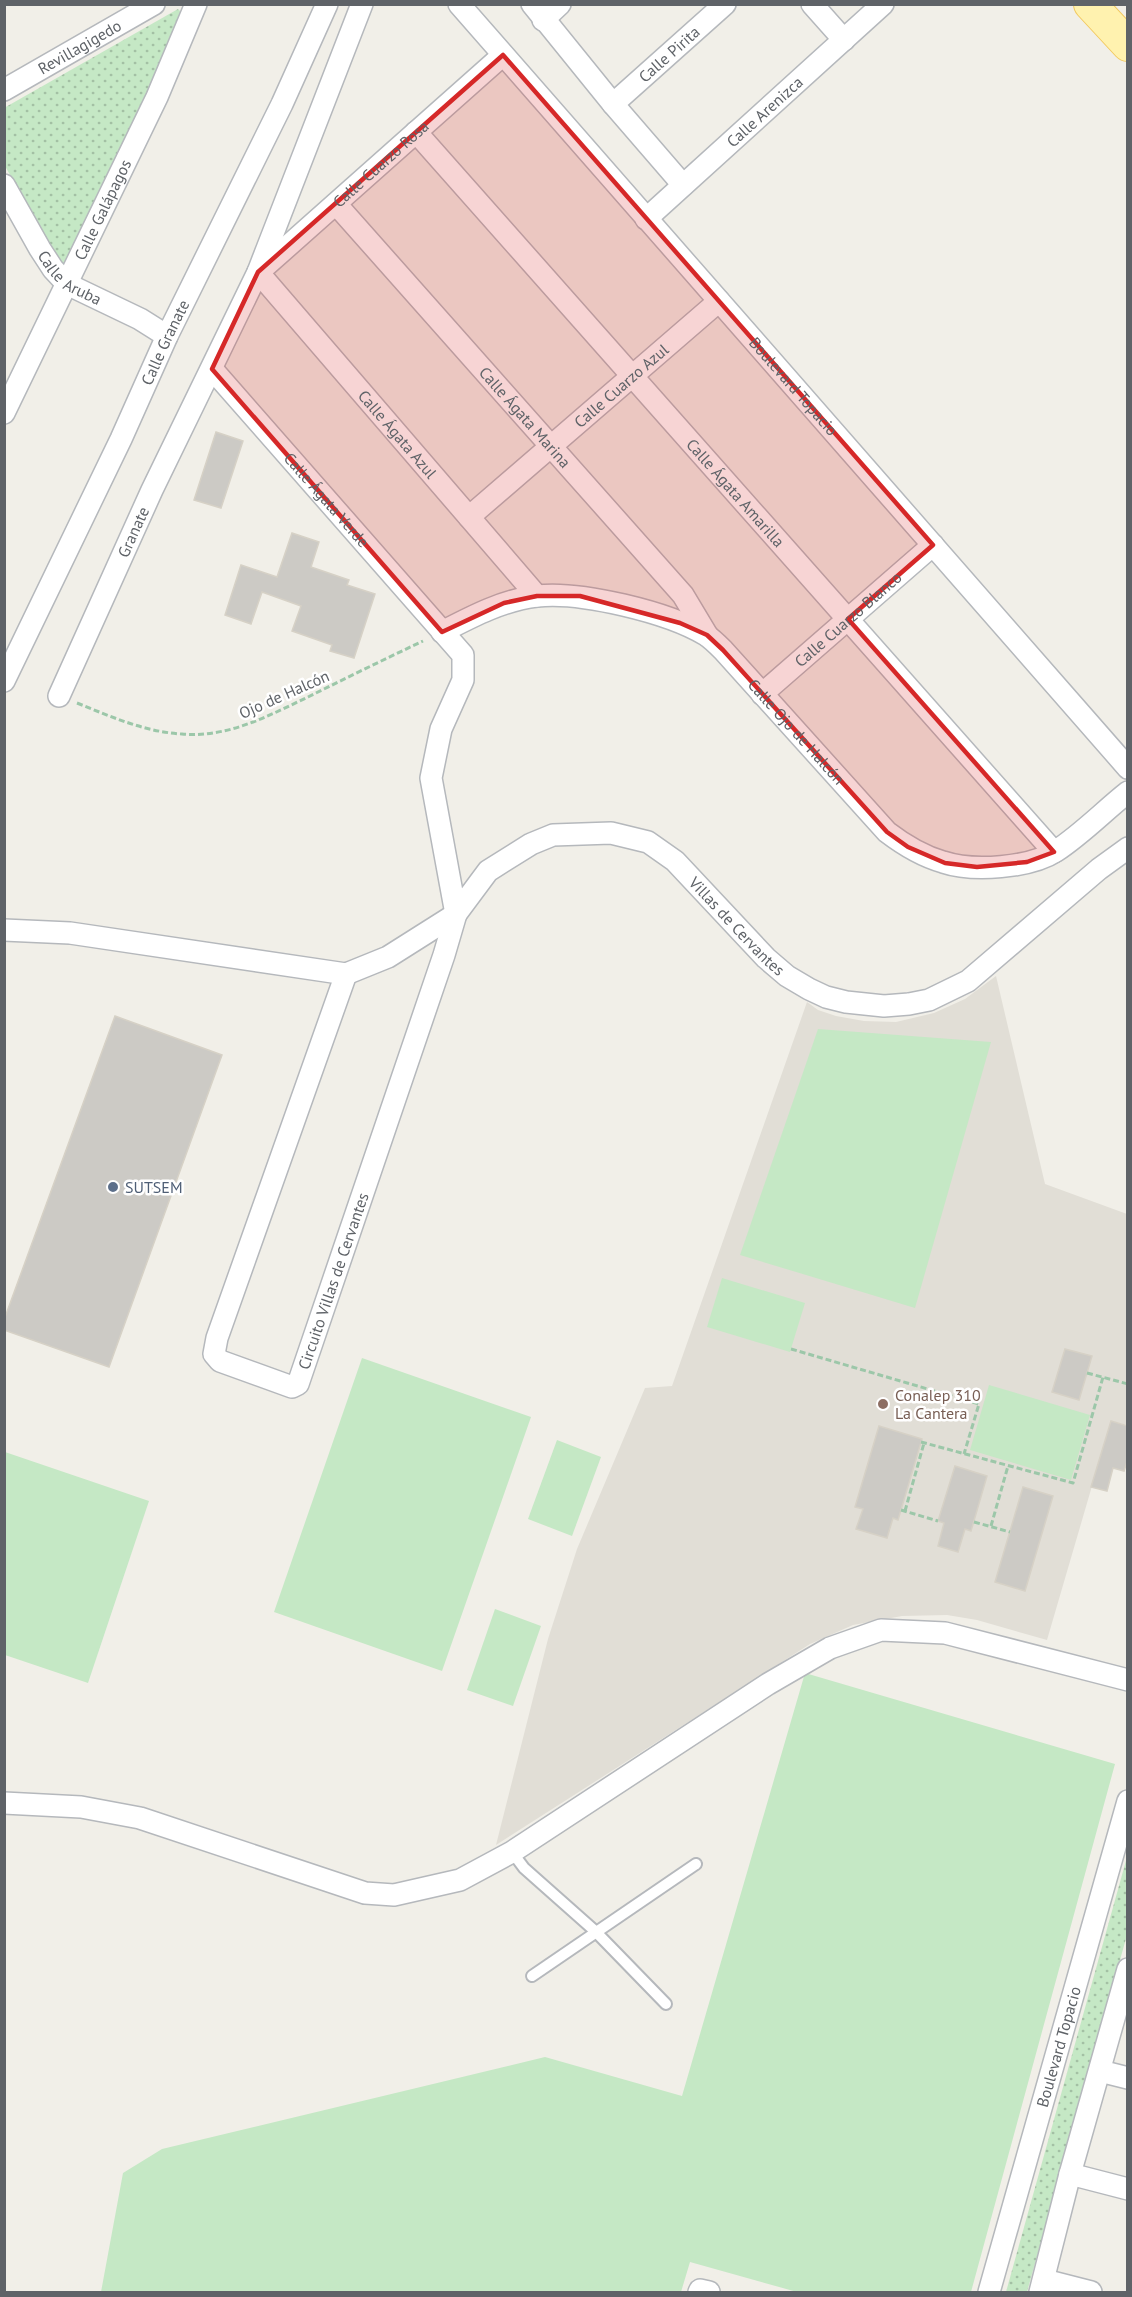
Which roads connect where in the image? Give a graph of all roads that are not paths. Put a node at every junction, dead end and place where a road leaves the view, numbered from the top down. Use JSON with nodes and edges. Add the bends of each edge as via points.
{"nodes":[{"id":1,"x":154,"y":4,"type":"edge"},
{"id":2,"x":196,"y":4,"type":"edge"},
{"id":3,"x":327,"y":4,"type":"edge"},
{"id":4,"x":362,"y":4,"type":"edge"},
{"id":5,"x":459,"y":4,"type":"edge"},
{"id":6,"x":560,"y":4,"type":"edge"},
{"id":7,"x":725,"y":4,"type":"edge"},
{"id":8,"x":812,"y":4,"type":"edge"},
{"id":9,"x":883,"y":4,"type":"edge"},
{"id":10,"x":1090,"y":4,"type":"edge"},
{"id":11,"x":538,"y":12,"type":"edge"},
{"id":12,"x":844,"y":40,"type":"junction"},
{"id":13,"x":1128,"y":45,"type":"edge"},
{"id":14,"x":503,"y":55,"type":"junction"},
{"id":15,"x":4,"y":90,"type":"edge"},
{"id":16,"x":613,"y":104,"type":"junction"},
{"id":17,"x":416,"y":132,"type":"junction"},
{"id":18,"x":4,"y":184,"type":"edge"},
{"id":19,"x":683,"y":185,"type":"junction"},
{"id":20,"x":336,"y":204,"type":"junction"},
{"id":21,"x":646,"y":219,"type":"junction"},
{"id":22,"x":258,"y":272,"type":"junction"},
{"id":23,"x":67,"y":284,"type":"junction"},
{"id":24,"x":719,"y":301,"type":"junction"},
{"id":25,"x":167,"y":336,"type":"junction"},
{"id":26,"x":212,"y":369,"type":"junction"},
{"id":27,"x":632,"y":376,"type":"junction"},
{"id":28,"x":5,"y":412,"type":"edge"},
{"id":29,"x":551,"y":446,"type":"junction"},
{"id":30,"x":469,"y":517,"type":"junction"},
{"id":31,"x":933,"y":545,"type":"junction"},
{"id":32,"x":537,"y":596,"type":"junction"},
{"id":33,"x":848,"y":619,"type":"junction"},
{"id":34,"x":442,"y":632,"type":"junction"},
{"id":35,"x":706,"y":635,"type":"junction"},
{"id":36,"x":4,"y":681,"type":"edge"},
{"id":37,"x":762,"y":694,"type":"junction"},
{"id":38,"x":59,"y":696,"type":"road end"},
{"id":39,"x":1128,"y":768,"type":"edge"},
{"id":40,"x":1128,"y":792,"type":"edge"},
{"id":41,"x":1128,"y":848,"type":"edge"},
{"id":42,"x":1054,"y":852,"type":"junction"},
{"id":43,"x":456,"y":914,"type":"junction"},
{"id":44,"x":4,"y":930,"type":"edge"},
{"id":45,"x":346,"y":974,"type":"junction"},
{"id":46,"x":1128,"y":1680,"type":"edge"},
{"id":47,"x":4,"y":1797,"type":"edge"},
{"id":48,"x":1128,"y":1801,"type":"edge"},
{"id":49,"x":5,"y":1803,"type":"edge"},
{"id":50,"x":512,"y":1852,"type":"junction"},
{"id":51,"x":696,"y":1864,"type":"dead end"},
{"id":52,"x":595,"y":1931,"type":"junction"},
{"id":53,"x":1127,"y":1969,"type":"edge"},
{"id":54,"x":532,"y":1976,"type":"dead end"},
{"id":55,"x":666,"y":2004,"type":"dead end"},
{"id":56,"x":1100,"y":2071,"type":"junction"},
{"id":57,"x":1128,"y":2078,"type":"edge"},
{"id":58,"x":1070,"y":2174,"type":"junction"},
{"id":59,"x":1128,"y":2189,"type":"edge"},
{"id":60,"x":1042,"y":2286,"type":"edge"},
{"id":61,"x":989,"y":2292,"type":"edge"},
{"id":62,"x":1091,"y":2292,"type":"edge"}],
"edges":[{"from":1,"to":15,"type":"street","name":"Revillagigedo"},
{"from":2,"to":23,"type":"street","name":"Calle Galápagos","via":[[157,97]]},
{"from":3,"to":25,"type":"street","name":"Calle Granate"},
{"from":4,"to":22,"type":"street"},
{"from":5,"to":14,"type":"street","name":"Boulevard Topacio"},
{"from":6,"to":11,"type":"street"},
{"from":7,"to":16,"type":"street","name":"Calle Pirita"},
{"from":8,"to":12,"type":"street"},
{"from":9,"to":12,"type":"street","name":"Calle Arenizca"},
{"from":10,"to":13,"type":"main road"},
{"from":11,"to":16,"type":"street"},
{"from":12,"to":19,"type":"street","name":"Calle Arenizca"},
{"from":14,"to":17,"type":"street","name":"Calle Cuarzo Rosa"},
{"from":14,"to":21,"type":"street","name":"Boulevard Topacio"},
{"from":16,"to":19,"type":"street"},
{"from":17,"to":20,"type":"street","name":"Calle Cuarzo Rosa"},
{"from":17,"to":27,"type":"street","name":"Calle Ágata Amarilla"},
{"from":18,"to":23,"type":"street","name":"Calle Aruba","via":[[40,249]]},
{"from":19,"to":21,"type":"street","name":"Calle Arenizca"},
{"from":20,"to":22,"type":"street","name":"Calle Cuarzo Rosa"},
{"from":20,"to":29,"type":"street","name":"Calle Ágata Marina"},
{"from":21,"to":24,"type":"street","name":"Boulevard Topacio"},
{"from":22,"to":26,"type":"street"},
{"from":22,"to":30,"type":"street","name":"Calle Ágata Azul"},
{"from":23,"to":25,"type":"street","name":"Calle Aruba"},
{"from":23,"to":28,"type":"street","name":"Calle Galápagos"},
{"from":24,"to":27,"type":"street","name":"Calle Cuarzo Azul"},
{"from":24,"to":31,"type":"street","name":"Boulevard Topacio"},
{"from":25,"to":36,"type":"street","name":"Calle Granate"},
{"from":26,"to":34,"type":"street","name":"Calle Ágata Verde"},
{"from":26,"to":38,"type":"street","name":"Granate","via":[[152,490]]},
{"from":27,"to":29,"type":"street","name":"Calle Cuarzo Azul"},
{"from":27,"to":33,"type":"street","name":"Calle Ágata Amarilla"},
{"from":29,"to":30,"type":"street","name":"Calle Cuarzo Azul"},
{"from":29,"to":35,"type":"street","name":"Calle Ágata Marina","via":[[684,595]]},
{"from":30,"to":32,"type":"street","name":"Calle Ágata Azul"},
{"from":31,"to":33,"type":"street","name":"Calle Cuarzo Blanco"},
{"from":31,"to":39,"type":"street","name":"Boulevard Topacio"},
{"from":32,"to":34,"type":"street","name":"Calle Ojo de Halcón","via":[[504,603]]},
{"from":32,"to":35,"type":"street","name":"Calle Ojo de Halcón","via":[[580,596],[614,603]]},
{"from":33,"to":37,"type":"street","name":"Calle Cuarzo Blanco"},
{"from":33,"to":42,"type":"street","name":"Calle Ágata Amarilla"},
{"from":34,"to":43,"type":"street","name":"Calle Ágata Verde","via":[[463,655],[463,680],[441,729],[431,778]]},
{"from":35,"to":37,"type":"street","name":"Calle Ojo de Halcón"},
{"from":37,"to":42,"type":"street","name":"Calle Ojo de Halcón","via":[[886,831],[908,847],[945,863],[977,867],[1027,862]]},
{"from":40,"to":42,"type":"street","name":"Calle Ojo de Halcón"},
{"from":41,"to":43,"type":"street","name":"Villas de Cervantes","via":[[968,981],[929,1000],[909,1004],[846,1002],[809,989],[766,958],[675,861],[648,842],[611,833],[553,835],[531,844],[488,871]]},
{"from":43,"to":45,"type":"street","name":"Villas de Cervantes","via":[[388,957]]},
{"from":43,"to":45,"type":"street","name":"Circuito Villas de Cervantes","via":[[298,1384],[292,1387],[220,1361],[214,1354],[251,1236]]},
{"from":44,"to":45,"type":"street","via":[[70,933]]},
{"from":46,"to":50,"type":"street","via":[[945,1633],[881,1630],[830,1648],[768,1684]]},
{"from":47,"to":49,"type":"lane"},
{"from":48,"to":61,"type":"street","name":"Boulevard Topacio"},
{"from":49,"to":50,"type":"street","via":[[81,1807],[140,1818],[365,1893],[394,1895],[460,1880]]},
{"from":50,"to":52,"type":"lane","via":[[524,1868]]},
{"from":51,"to":52,"type":"lane"},
{"from":52,"to":54,"type":"lane"},
{"from":52,"to":55,"type":"lane"},
{"from":53,"to":56,"type":"street"},
{"from":56,"to":57,"type":"street"},
{"from":56,"to":58,"type":"street"},
{"from":58,"to":59,"type":"street"},
{"from":58,"to":60,"type":"street"},
{"from":60,"to":62,"type":"street"}]}
